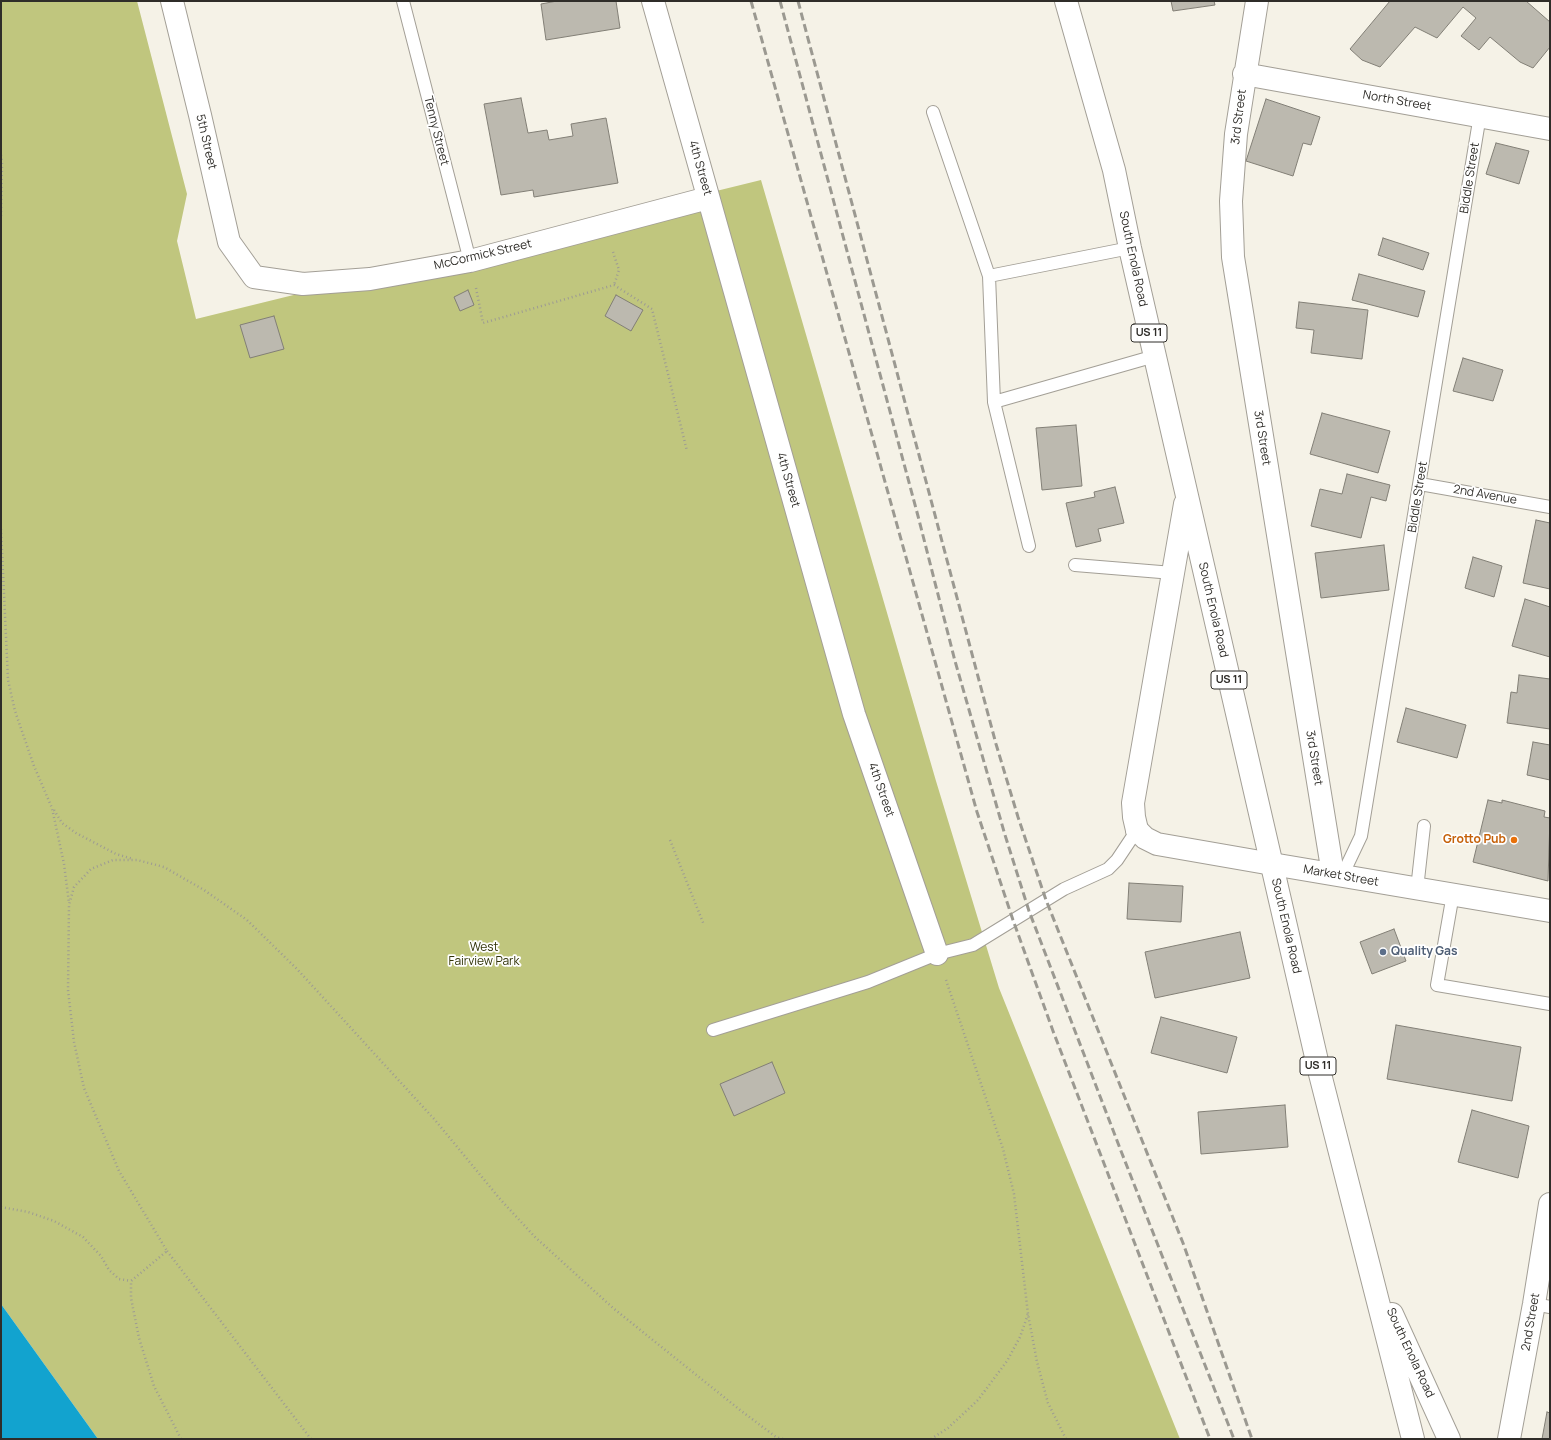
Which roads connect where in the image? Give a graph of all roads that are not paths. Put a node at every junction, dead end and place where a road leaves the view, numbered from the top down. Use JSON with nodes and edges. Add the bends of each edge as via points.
{"nodes":[{"id":1,"x":172,"y":1,"type":"edge"},
{"id":2,"x":403,"y":1,"type":"edge"},
{"id":3,"x":653,"y":1,"type":"edge"},
{"id":4,"x":1066,"y":1,"type":"edge"},
{"id":5,"x":1257,"y":1,"type":"edge"},
{"id":6,"x":1244,"y":74,"type":"junction"},
{"id":7,"x":933,"y":112,"type":"dead end"},
{"id":8,"x":1480,"y":115,"type":"junction"},
{"id":9,"x":1550,"y":129,"type":"edge"},
{"id":10,"x":708,"y":198,"type":"junction"},
{"id":11,"x":1130,"y":248,"type":"junction"},
{"id":12,"x":470,"y":261,"type":"junction"},
{"id":13,"x":989,"y":276,"type":"junction"},
{"id":14,"x":254,"y":277,"type":"joint"},
{"id":15,"x":1155,"y":356,"type":"junction"},
{"id":16,"x":994,"y":402,"type":"junction"},
{"id":17,"x":1420,"y":484,"type":"junction"},
{"id":18,"x":1186,"y":495,"type":"junction"},
{"id":19,"x":1550,"y":507,"type":"edge"},
{"id":20,"x":1029,"y":546,"type":"dead end"},
{"id":21,"x":1075,"y":565,"type":"dead end"},
{"id":22,"x":1173,"y":573,"type":"junction"},
{"id":23,"x":1424,"y":826,"type":"dead end"},
{"id":24,"x":1137,"y":830,"type":"junction"},
{"id":25,"x":1272,"y":864,"type":"junction"},
{"id":26,"x":1338,"y":875,"type":"junction"},
{"id":27,"x":1417,"y":888,"type":"junction"},
{"id":28,"x":1453,"y":894,"type":"junction"},
{"id":29,"x":1550,"y":911,"type":"edge"},
{"id":30,"x":937,"y":954,"type":"junction"},
{"id":31,"x":1550,"y":1004,"type":"edge"},
{"id":32,"x":713,"y":1030,"type":"dead end"},
{"id":33,"x":1550,"y":1204,"type":"edge"},
{"id":34,"x":1370,"y":1266,"type":"junction"},
{"id":35,"x":1542,"y":1306,"type":"edge"},
{"id":36,"x":1413,"y":1439,"type":"edge"},
{"id":37,"x":1449,"y":1439,"type":"edge"},
{"id":38,"x":1509,"y":1439,"type":"edge"}],
"edges":[{"from":1,"to":14,"type":"street","name":"5th Street","via":[[229,242]]},
{"from":2,"to":12,"type":"lane","name":"Tenny Street"},
{"from":3,"to":10,"type":"street","name":"4th Street"},
{"from":4,"to":11,"type":"street","name":"South Enola Road","number":"US 11","via":[[1114,170]]},
{"from":5,"to":6,"type":"street","name":"3rd Street"},
{"from":6,"to":8,"type":"street","name":"North Street"},
{"from":6,"to":26,"type":"street","name":"3rd Street","via":[[1231,202],[1233,257]]},
{"from":7,"to":13,"type":"lane"},
{"from":8,"to":9,"type":"street","name":"North Street"},
{"from":8,"to":17,"type":"lane","name":"Biddle Street"},
{"from":10,"to":12,"type":"street","name":"McCormick Street"},
{"from":10,"to":30,"type":"street","name":"4th Street","via":[[854,714]]},
{"from":11,"to":13,"type":"lane"},
{"from":11,"to":15,"type":"street","name":"South Enola Road","number":"US 11"},
{"from":12,"to":14,"type":"street","name":"McCormick Street","via":[[370,279],[303,284]]},
{"from":13,"to":16,"type":"lane"},
{"from":15,"to":16,"type":"lane"},
{"from":15,"to":18,"type":"street","name":"South Enola Road","number":"US 11"},
{"from":16,"to":20,"type":"lane"},
{"from":17,"to":19,"type":"lane","name":"2nd Avenue"},
{"from":17,"to":26,"type":"lane","name":"Biddle Street","via":[[1361,836]]},
{"from":18,"to":22,"type":"street"},
{"from":18,"to":25,"type":"street","name":"South Enola Road","number":"US 11"},
{"from":21,"to":22,"type":"lane"},
{"from":22,"to":24,"type":"street","via":[[1133,803]]},
{"from":23,"to":27,"type":"lane"},
{"from":24,"to":25,"type":"street","name":"Market Street","via":[[1157,844]]},
{"from":24,"to":30,"type":"lane","via":[[1108,869],[1064,889],[973,944]]},
{"from":25,"to":26,"type":"street","name":"Market Street"},
{"from":25,"to":34,"type":"street","name":"South Enola Road","number":"US 11","via":[[1320,1074]]},
{"from":26,"to":27,"type":"street","name":"Market Street"},
{"from":27,"to":28,"type":"street","name":"Market Street"},
{"from":28,"to":29,"type":"street","name":"Market Street"},
{"from":28,"to":31,"type":"lane","via":[[1438,985]]},
{"from":30,"to":32,"type":"lane","via":[[868,982]]},
{"from":33,"to":35,"type":"street","name":"2nd Street"},
{"from":34,"to":36,"type":"street","name":"South Enola Road","number":"US 11"},
{"from":34,"to":37,"type":"street","name":"South Enola Road","number":"US 11"},
{"from":35,"to":38,"type":"street","name":"2nd Street"}]}
